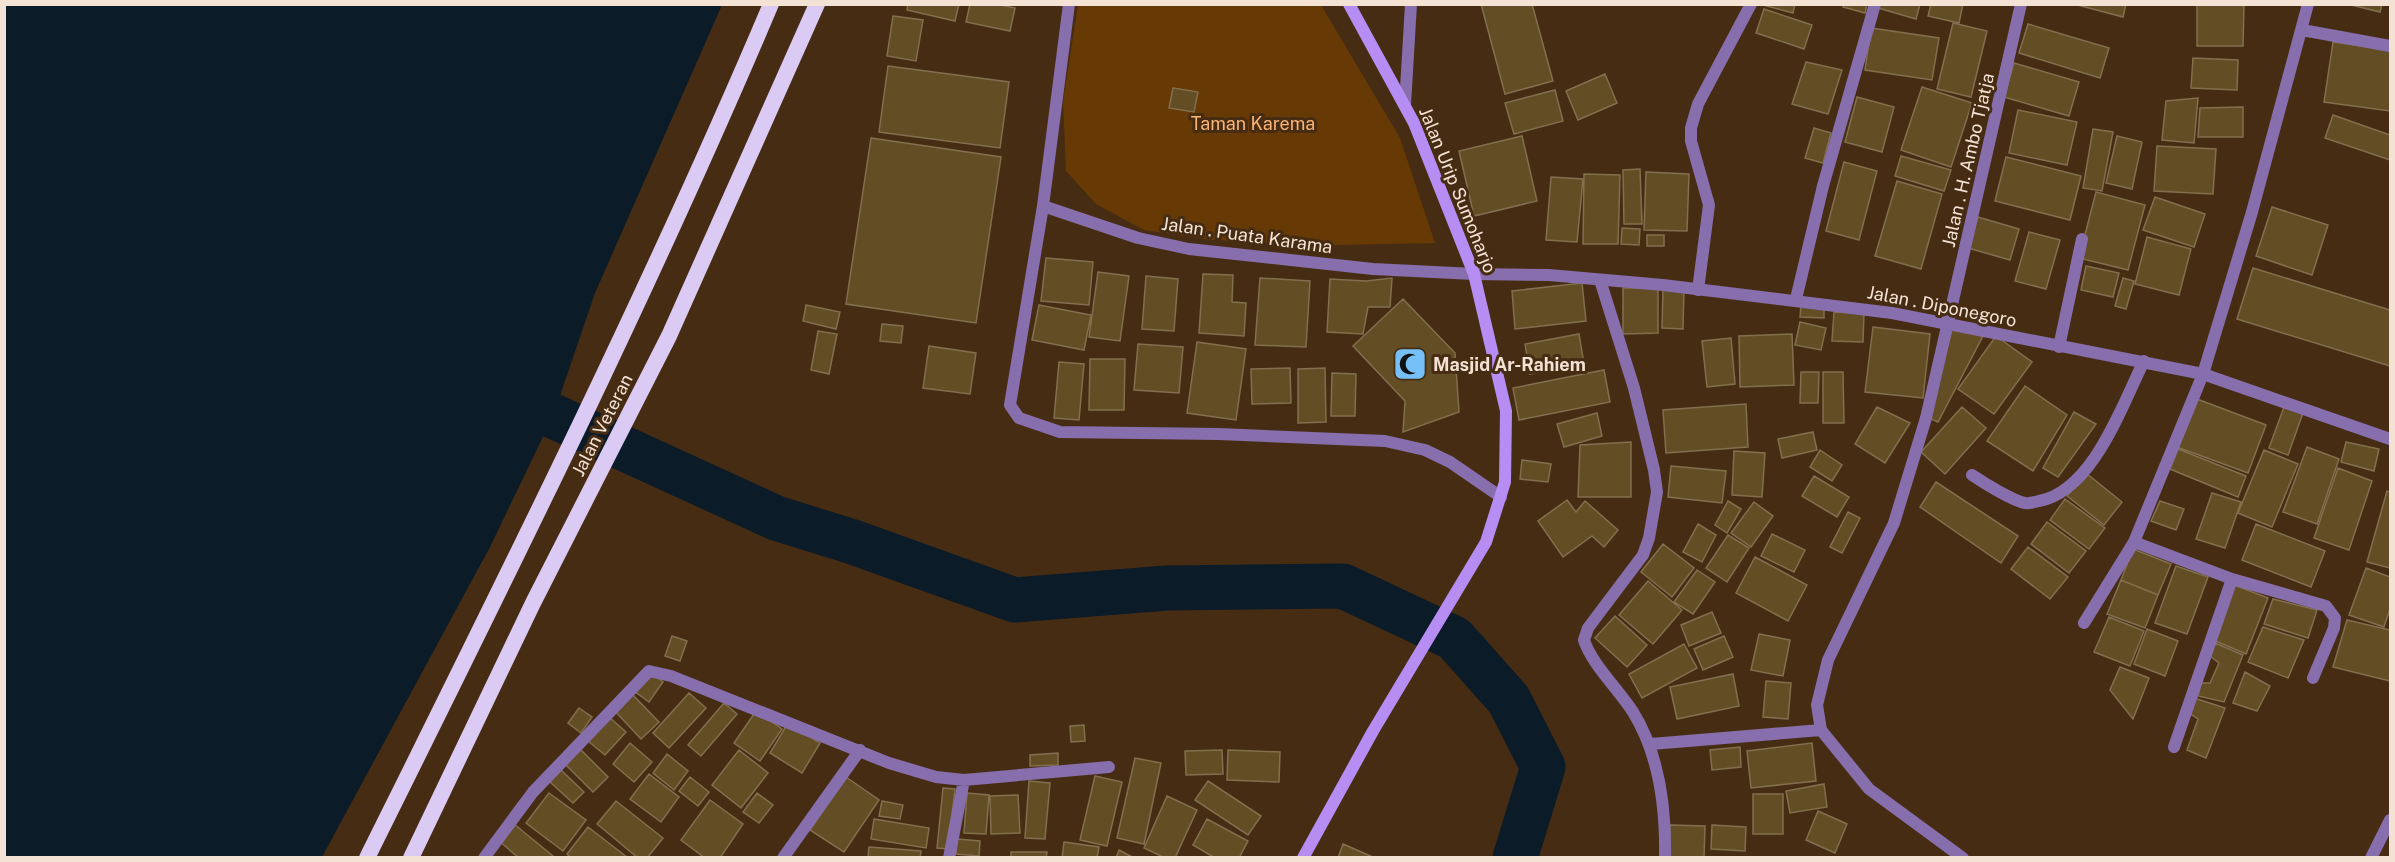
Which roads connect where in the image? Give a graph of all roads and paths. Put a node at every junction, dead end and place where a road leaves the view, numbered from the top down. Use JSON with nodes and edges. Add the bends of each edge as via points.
{"nodes":[{"id":1,"x":771,"y":4,"type":"edge"},
{"id":2,"x":817,"y":4,"type":"edge"},
{"id":3,"x":1069,"y":4,"type":"edge"},
{"id":4,"x":1348,"y":4,"type":"edge"},
{"id":5,"x":1410,"y":4,"type":"edge"},
{"id":6,"x":1751,"y":4,"type":"edge"},
{"id":7,"x":1875,"y":4,"type":"edge"},
{"id":8,"x":2021,"y":4,"type":"edge"},
{"id":9,"x":2308,"y":4,"type":"edge"},
{"id":10,"x":2302,"y":30,"type":"junction"},
{"id":11,"x":2391,"y":46,"type":"edge"},
{"id":12,"x":1404,"y":105,"type":"junction"},
{"id":13,"x":1043,"y":206,"type":"junction"},
{"id":14,"x":2082,"y":239,"type":"dead end"},
{"id":15,"x":1474,"y":274,"type":"junction"},
{"id":16,"x":1600,"y":280,"type":"junction"},
{"id":17,"x":1698,"y":290,"type":"junction"},
{"id":18,"x":1796,"y":299,"type":"junction"},
{"id":19,"x":1949,"y":324,"type":"junction"},
{"id":20,"x":2059,"y":347,"type":"junction"},
{"id":21,"x":2144,"y":361,"type":"junction"},
{"id":22,"x":2203,"y":374,"type":"junction"},
{"id":23,"x":2391,"y":439,"type":"edge"},
{"id":24,"x":1972,"y":475,"type":"dead end"},
{"id":25,"x":1501,"y":497,"type":"junction"},
{"id":26,"x":2134,"y":542,"type":"junction"},
{"id":27,"x":2232,"y":579,"type":"junction"},
{"id":28,"x":2084,"y":623,"type":"dead end"},
{"id":29,"x":2313,"y":678,"type":"dead end"},
{"id":30,"x":1821,"y":730,"type":"junction"},
{"id":31,"x":1651,"y":744,"type":"junction"},
{"id":32,"x":2174,"y":747,"type":"dead end"},
{"id":33,"x":860,"y":750,"type":"junction"},
{"id":34,"x":1109,"y":767,"type":"dead end"},
{"id":35,"x":964,"y":780,"type":"junction"},
{"id":36,"x":2391,"y":820,"type":"edge"},
{"id":37,"x":367,"y":858,"type":"edge"},
{"id":38,"x":411,"y":858,"type":"edge"},
{"id":39,"x":484,"y":858,"type":"edge"},
{"id":40,"x":783,"y":858,"type":"edge"},
{"id":41,"x":949,"y":858,"type":"edge"},
{"id":42,"x":1303,"y":858,"type":"edge"},
{"id":43,"x":1665,"y":858,"type":"edge"},
{"id":44,"x":1963,"y":858,"type":"edge"},
{"id":45,"x":2371,"y":858,"type":"edge"}],
"edges":[{"from":1,"to":37,"type":"highway","name":"Jalan Veteran","via":[[631,316]]},
{"from":2,"to":38,"type":"highway","name":"Jalan Veteran","via":[[669,336],[533,603]]},
{"from":3,"to":13,"type":"street"},
{"from":4,"to":12,"type":"main road","name":"Jalan Urip Sumoharjo"},
{"from":5,"to":12,"type":"street"},
{"from":6,"to":17,"type":"street","via":[[1698,104],[1691,128],[1709,205]]},
{"from":7,"to":18,"type":"street","via":[[1823,186]]},
{"from":8,"to":19,"type":"street","name":"Jalan . H. Ambo Tjatja"},
{"from":9,"to":10,"type":"street"},
{"from":10,"to":11,"type":"street"},
{"from":10,"to":22,"type":"street"},
{"from":12,"to":15,"type":"main road","name":"Jalan Urip Sumoharjo"},
{"from":13,"to":15,"type":"street","name":"Jalan . Puata Karama","via":[[1138,238],[1189,249],[1373,269]]},
{"from":13,"to":25,"type":"street","via":[[1010,405],[1019,418],[1060,432],[1385,441],[1425,450],[1450,462]]},
{"from":14,"to":20,"type":"street"},
{"from":15,"to":16,"type":"street","name":"Jalan . Diponegoro"},
{"from":15,"to":25,"type":"main road","name":"Jalan Urip Sumoharjo","via":[[1506,411],[1505,482]]},
{"from":16,"to":17,"type":"street","name":"Jalan . Diponegoro"},
{"from":16,"to":31,"type":"street","via":[[1634,388],[1657,492],[1652,527],[1642,555],[1588,628],[1584,640]]},
{"from":17,"to":18,"type":"street","name":"Jalan . Diponegoro"},
{"from":18,"to":19,"type":"street","name":"Jalan . Diponegoro"},
{"from":19,"to":20,"type":"street","name":"Jalan . Diponegoro"},
{"from":19,"to":30,"type":"street","name":"Jalan . H. Ambo Tjatja","via":[[1894,523],[1820,682],[1817,705]]},
{"from":20,"to":21,"type":"street","name":"Jalan . Diponegoro"},
{"from":21,"to":22,"type":"street","name":"Jalan . Diponegoro"},
{"from":21,"to":24,"type":"street","via":[[2106,439],[2068,489],[2026,504]]},
{"from":22,"to":23,"type":"street","name":"Jalan . Diponegoro"},
{"from":22,"to":26,"type":"street"},
{"from":25,"to":42,"type":"main road","name":"Jalan Urip Sumoharjo","via":[[1486,542],[1373,731]]},
{"from":26,"to":27,"type":"street"},
{"from":26,"to":28,"type":"street"},
{"from":27,"to":29,"type":"street","via":[[2326,606],[2333,612],[2334,628]]},
{"from":27,"to":32,"type":"street"},
{"from":30,"to":31,"type":"street"},
{"from":30,"to":44,"type":"street","via":[[1869,789]]},
{"from":31,"to":43,"type":"street","via":[[1662,802]]},
{"from":33,"to":35,"type":"street","via":[[936,777]]},
{"from":33,"to":39,"type":"street","via":[[671,676],[649,671],[533,792]]},
{"from":33,"to":40,"type":"street"},
{"from":34,"to":35,"type":"street"},
{"from":35,"to":41,"type":"street"},
{"from":36,"to":45,"type":"street"}]}
